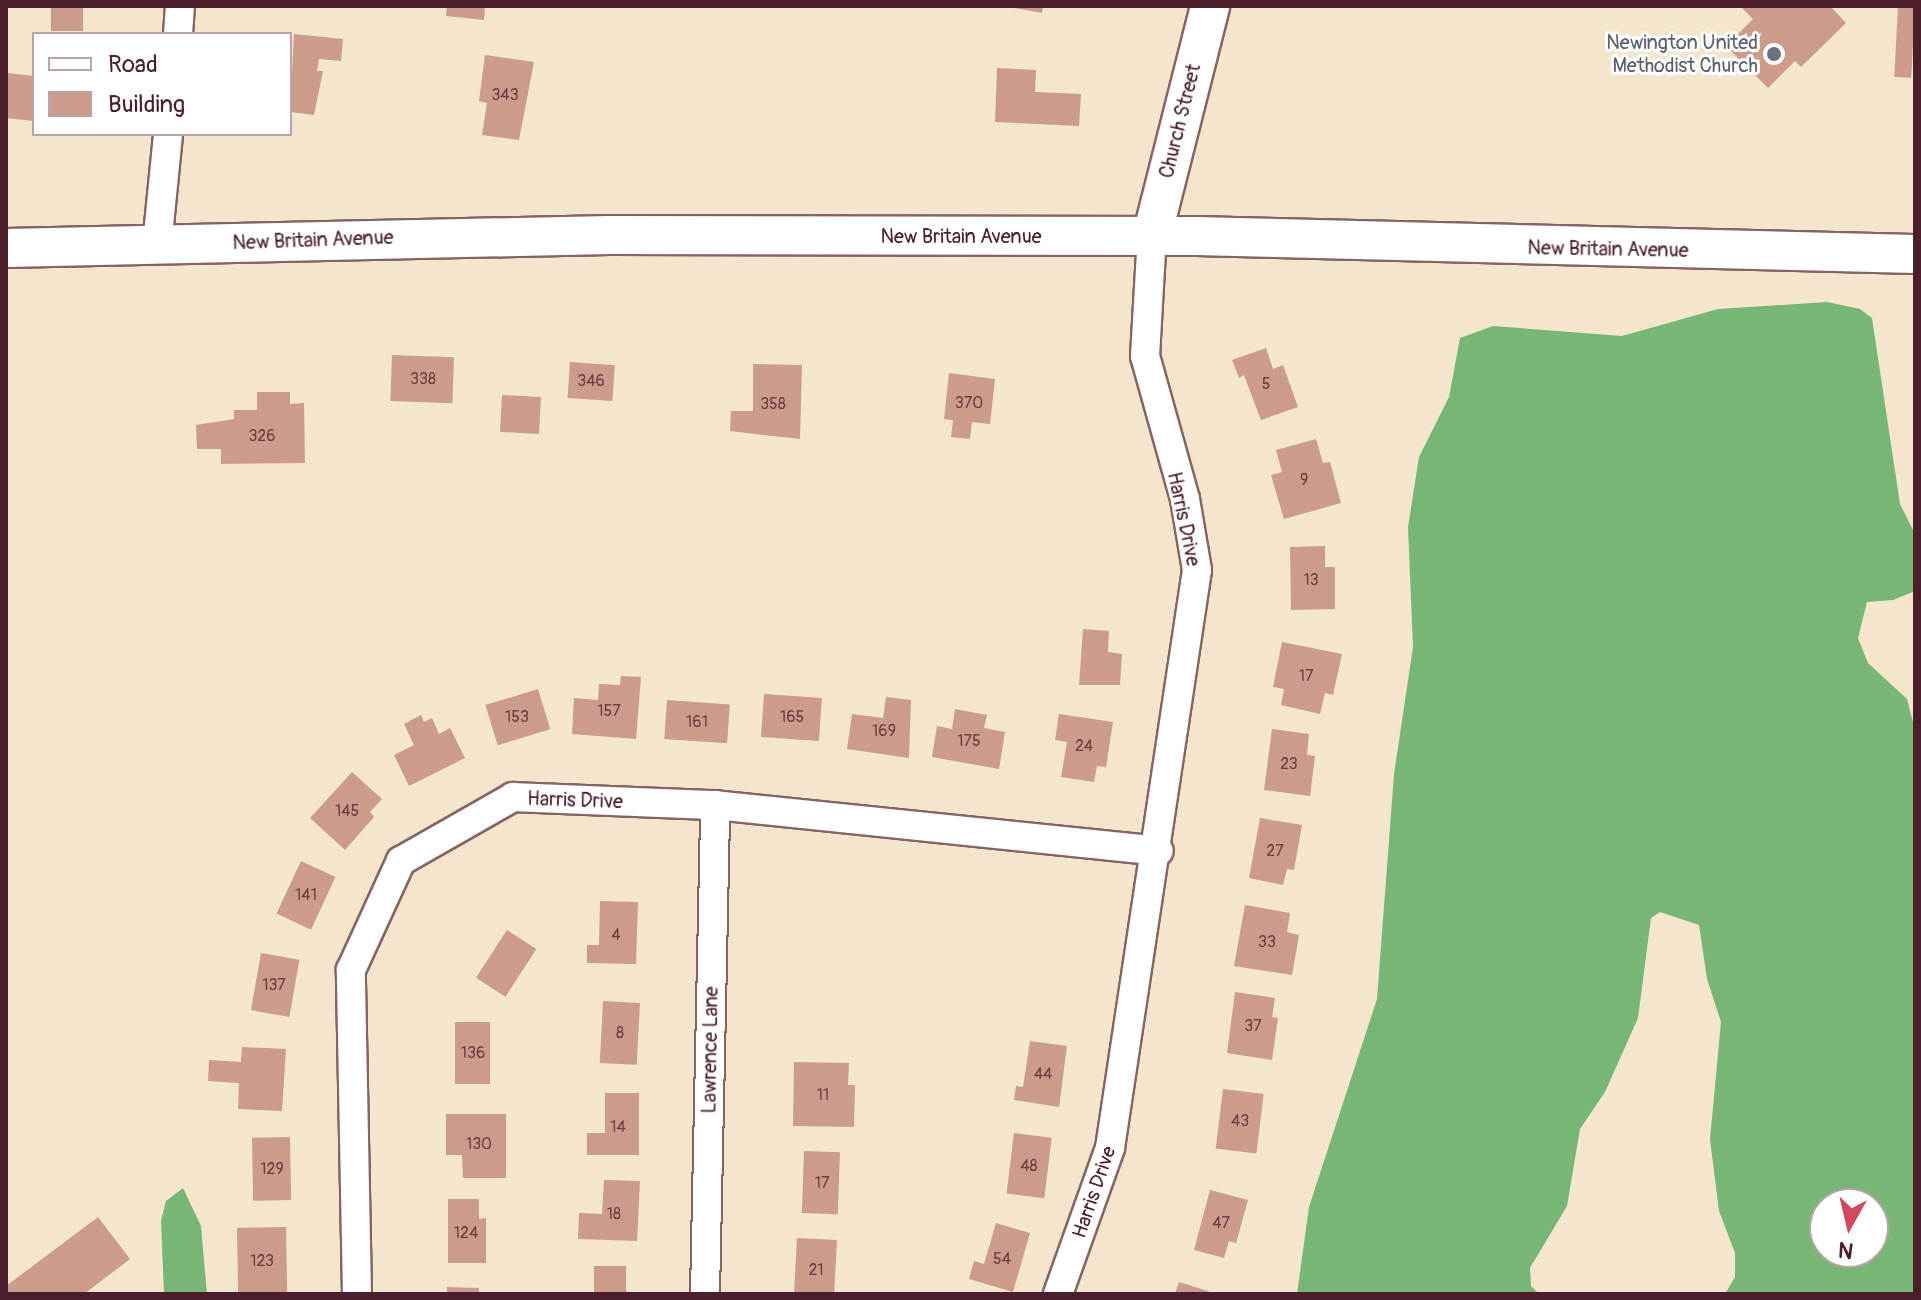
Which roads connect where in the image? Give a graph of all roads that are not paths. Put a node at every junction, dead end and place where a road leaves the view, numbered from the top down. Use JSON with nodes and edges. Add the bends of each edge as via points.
{"nodes":[{"id":1,"x":180,"y":6,"type":"edge"},
{"id":2,"x":1210,"y":6,"type":"edge"},
{"id":3,"x":178,"y":32,"type":"edge"},
{"id":4,"x":168,"y":136,"type":"edge"},
{"id":5,"x":1152,"y":236,"type":"junction"},
{"id":6,"x":157,"y":245,"type":"junction"},
{"id":7,"x":6,"y":248,"type":"edge"},
{"id":8,"x":1915,"y":254,"type":"edge"},
{"id":9,"x":715,"y":805,"type":"junction"},
{"id":10,"x":1159,"y":851,"type":"junction"},
{"id":11,"x":357,"y":1294,"type":"edge"},
{"id":12,"x":705,"y":1294,"type":"edge"},
{"id":13,"x":1058,"y":1294,"type":"edge"}],
"edges":[{"from":1,"to":3,"type":"street"},
{"from":2,"to":5,"type":"main road","name":"Church Street"},
{"from":4,"to":6,"type":"street"},
{"from":5,"to":6,"type":"main road","name":"New Britain Avenue","via":[[609,235]]},
{"from":5,"to":8,"type":"main road","name":"New Britain Avenue"},
{"from":5,"to":10,"type":"street","name":"Harris Drive","via":[[1145,356],[1151,394],[1185,499],[1197,570]]},
{"from":6,"to":7,"type":"main road","name":"New Britain Avenue"},
{"from":9,"to":10,"type":"street","name":"Harris Drive"},
{"from":9,"to":11,"type":"street","name":"Harris Drive","via":[[513,797],[401,861],[351,970]]},
{"from":9,"to":12,"type":"street","name":"Lawrence Lane"},
{"from":10,"to":13,"type":"street","name":"Harris Drive","via":[[1110,1148]]}]}
